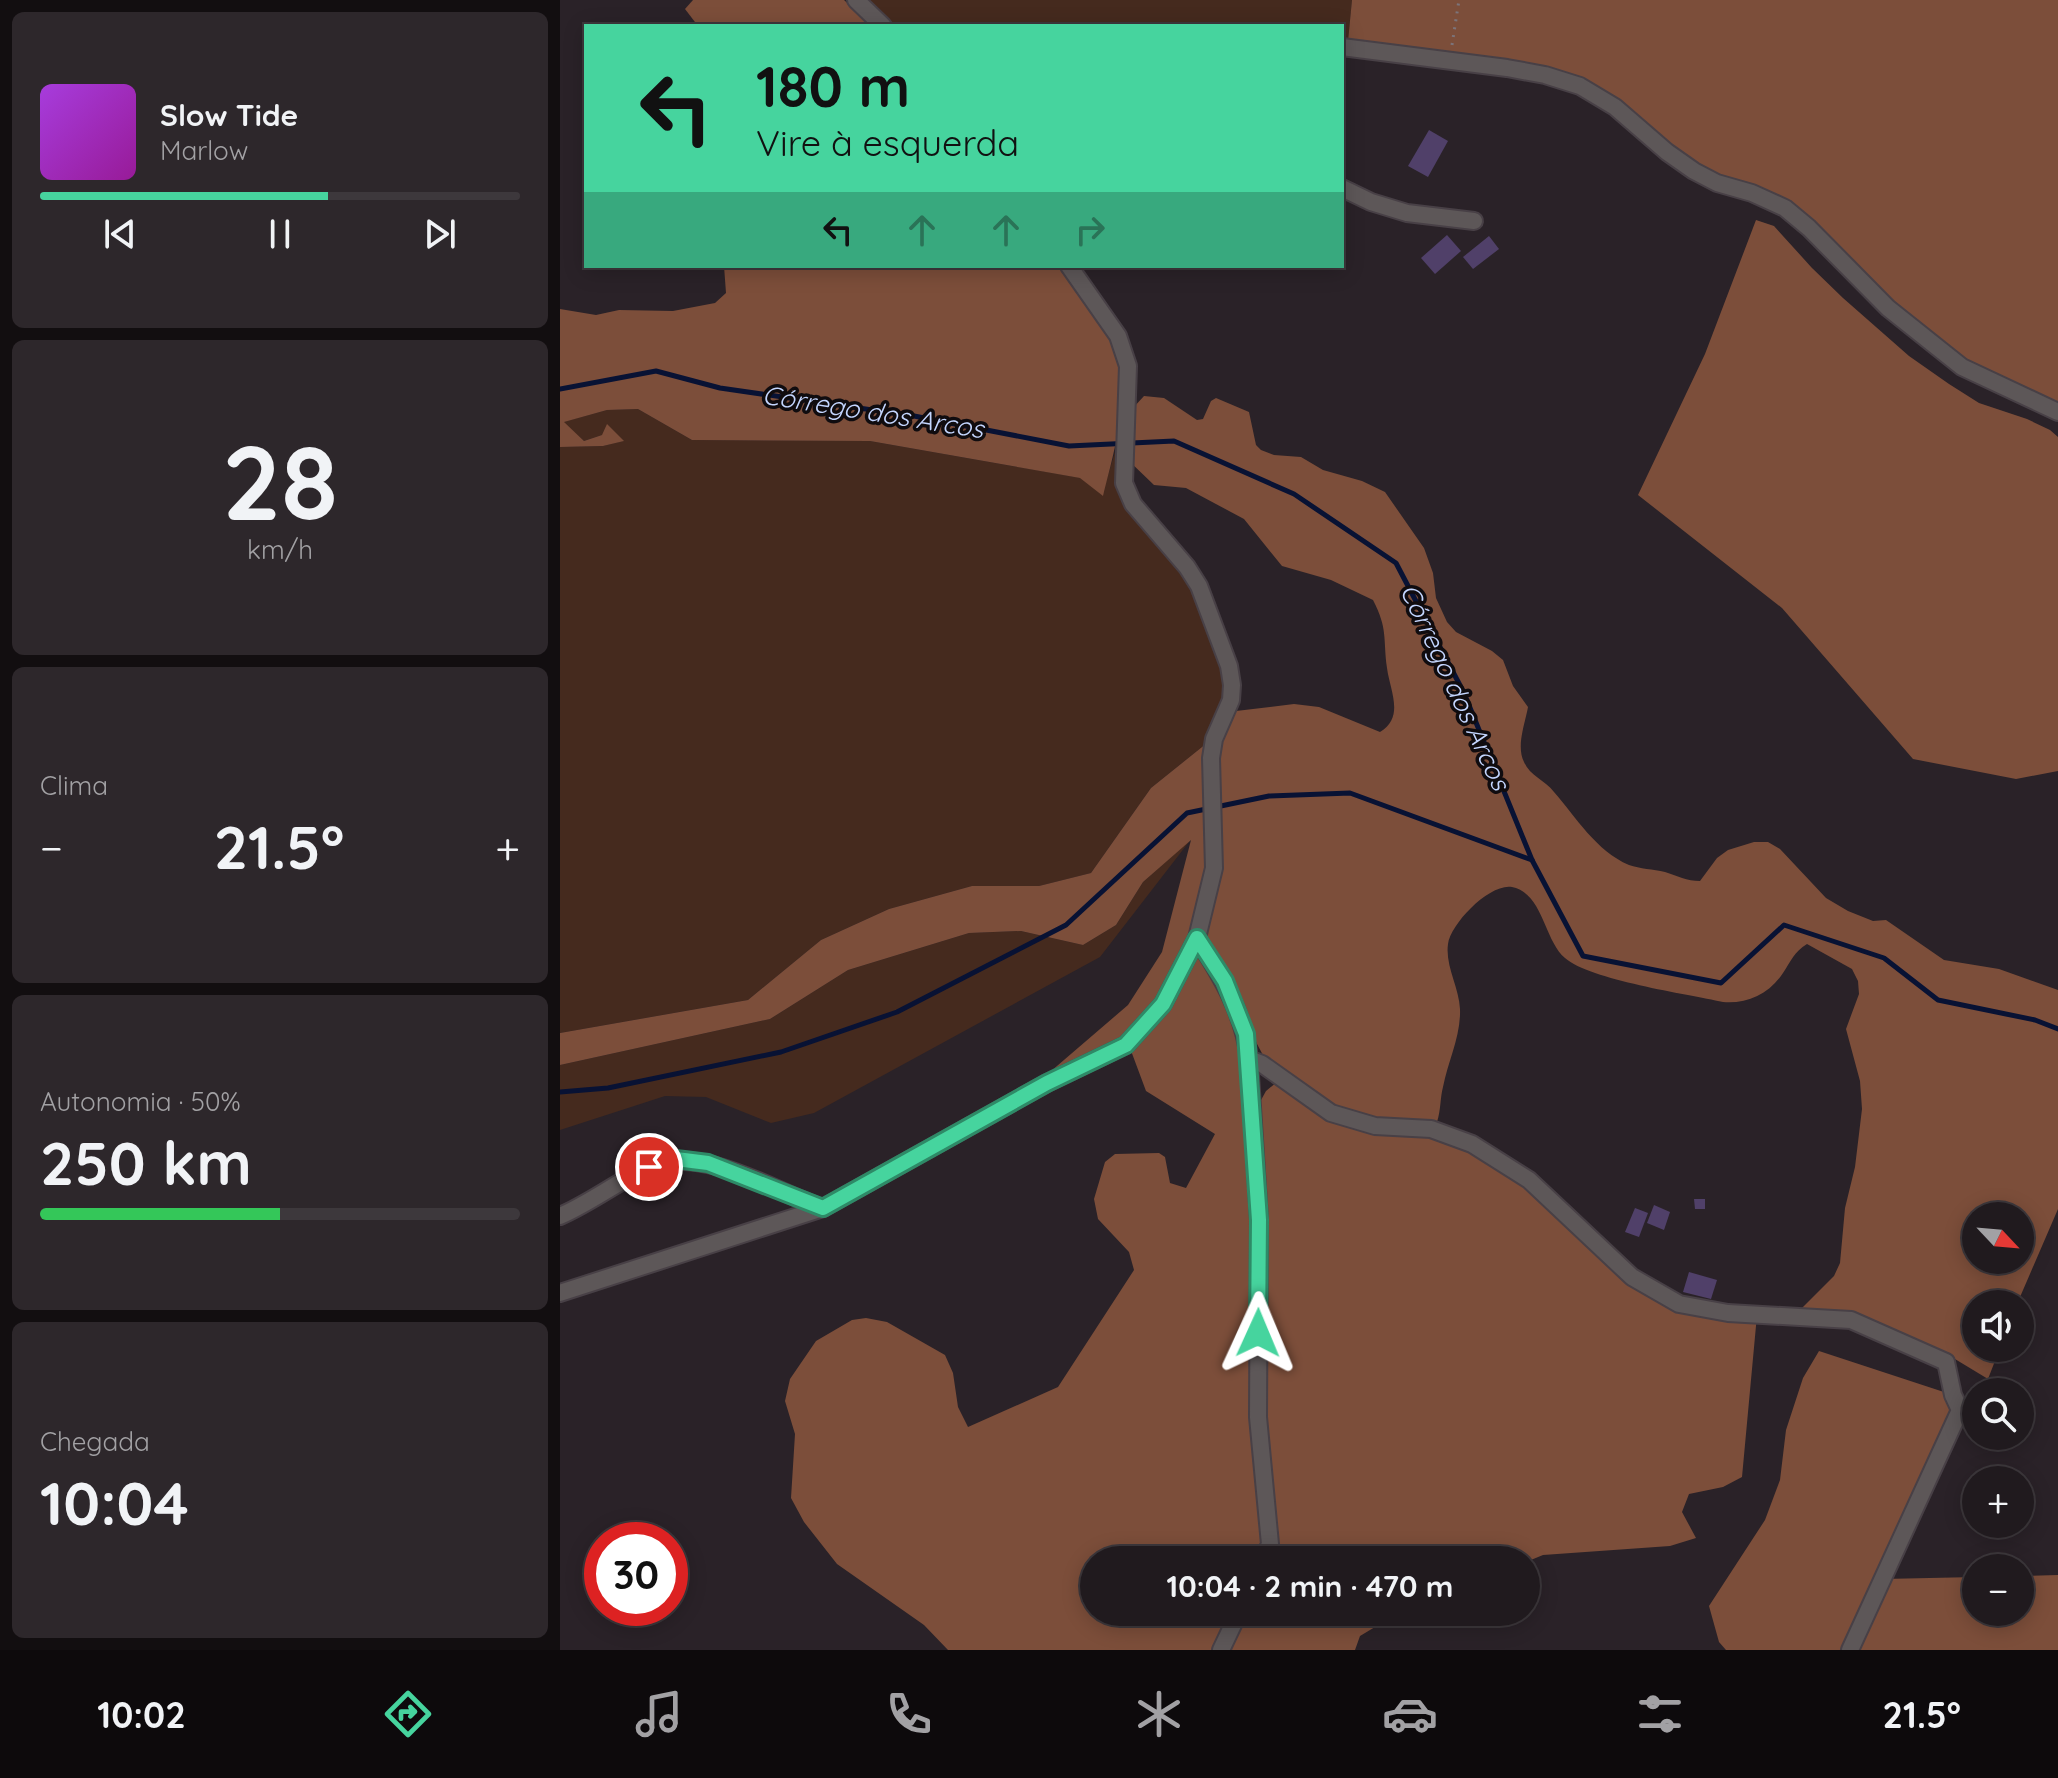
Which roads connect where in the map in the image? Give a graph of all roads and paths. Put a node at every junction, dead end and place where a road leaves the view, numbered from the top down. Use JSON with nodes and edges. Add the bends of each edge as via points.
{"nodes":[{"id":1,"x":856,"y":0,"type":"edge"},
{"id":2,"x":1459,"y":0,"type":"edge"},
{"id":3,"x":881,"y":24,"type":"edge"},
{"id":4,"x":1344,"y":47,"type":"edge"},
{"id":5,"x":1450,"y":60,"type":"junction"},
{"id":6,"x":1344,"y":189,"type":"edge"},
{"id":7,"x":1474,"y":221,"type":"dead end"},
{"id":8,"x":1070,"y":268,"type":"edge"},
{"id":9,"x":2058,"y":412,"type":"edge"},
{"id":10,"x":1197,"y":938,"type":"junction"},
{"id":11,"x":1249,"y":1059,"type":"junction"},
{"id":12,"x":823,"y":1208,"type":"junction"},
{"id":13,"x":560,"y":1216,"type":"edge"},
{"id":14,"x":560,"y":1293,"type":"edge"},
{"id":15,"x":1269,"y":1546,"type":"edge"},
{"id":16,"x":1232,"y":1626,"type":"edge"},
{"id":17,"x":1221,"y":1650,"type":"edge"},
{"id":18,"x":1850,"y":1650,"type":"edge"}],
"edges":[{"from":1,"to":3,"type":"street"},
{"from":2,"to":5,"type":"path"},
{"from":4,"to":5,"type":"street"},
{"from":5,"to":9,"type":"street","via":[[1580,86],[1694,171],[1785,208],[1888,308],[1962,367]]},
{"from":6,"to":7,"type":"street","via":[[1407,213]]},
{"from":8,"to":10,"type":"street","via":[[1118,336],[1128,366],[1124,483],[1133,504],[1199,586],[1229,666],[1231,700],[1211,758],[1214,868]]},
{"from":10,"to":11,"type":"street","via":[[1225,981],[1246,1034]]},
{"from":10,"to":12,"type":"street","via":[[1163,1004],[1126,1045]]},
{"from":11,"to":15,"type":"street","via":[[1259,1220],[1258,1417]]},
{"from":11,"to":18,"type":"street","via":[[1331,1113],[1375,1126],[1431,1129],[1472,1144],[1529,1180],[1632,1277],[1679,1304],[1728,1313],[1851,1320],[1946,1362],[1960,1410]]},
{"from":12,"to":13,"type":"street","via":[[708,1163],[676,1159],[649,1167]]},
{"from":12,"to":14,"type":"street"},
{"from":16,"to":17,"type":"street"}]}
